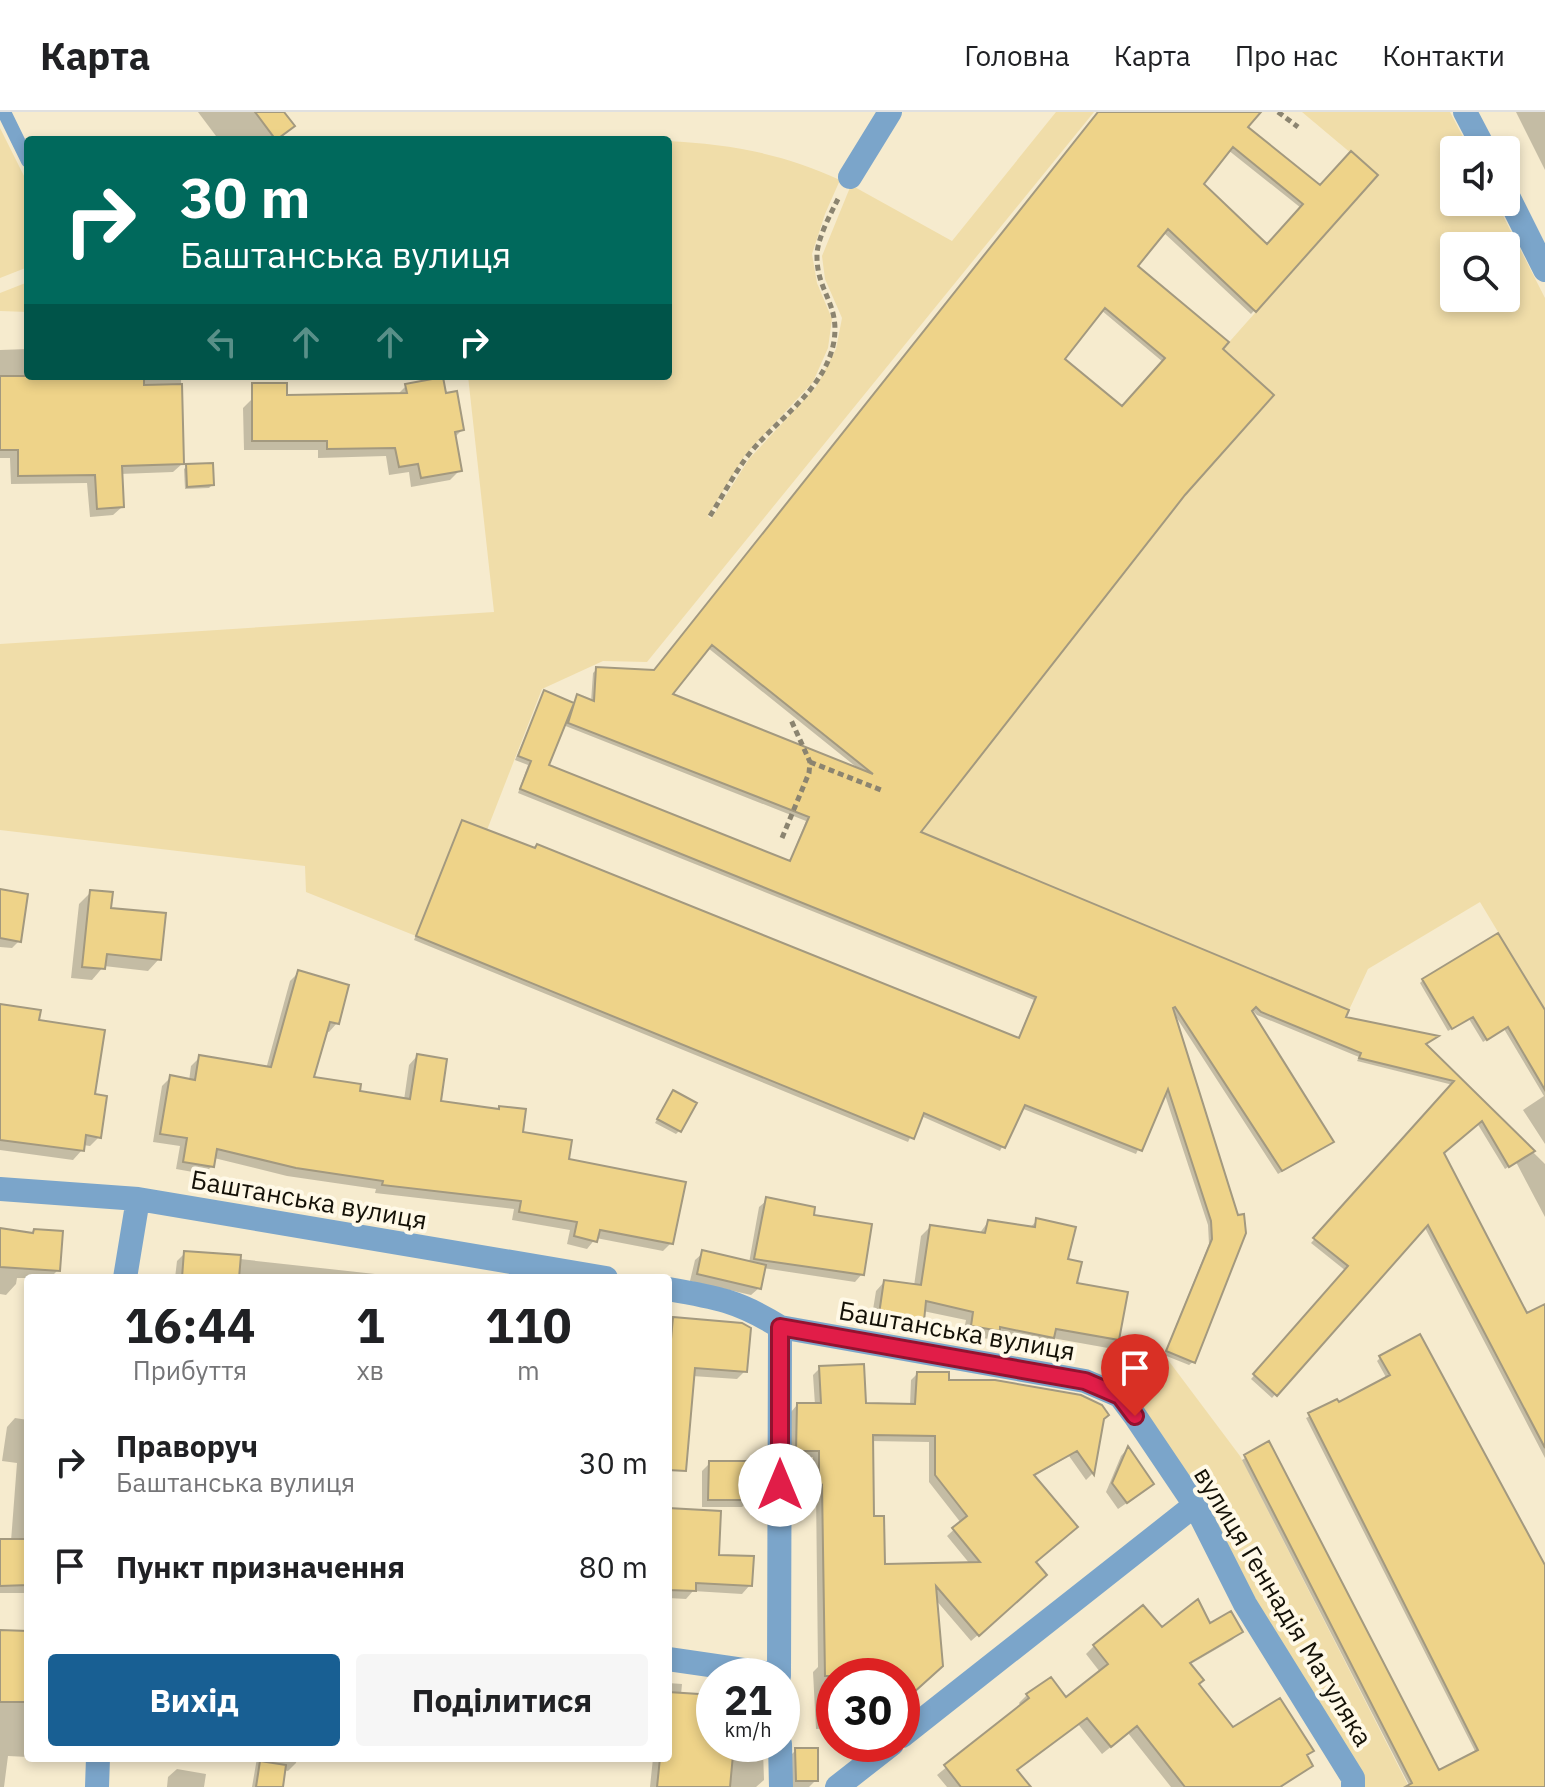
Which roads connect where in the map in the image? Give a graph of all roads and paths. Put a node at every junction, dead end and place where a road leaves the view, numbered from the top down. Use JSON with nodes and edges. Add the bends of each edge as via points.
{"nodes":[{"id":1,"x":4,"y":112,"type":"edge"},
{"id":2,"x":890,"y":112,"type":"edge"},
{"id":3,"x":1278,"y":112,"type":"edge"},
{"id":4,"x":1465,"y":112,"type":"edge"},
{"id":5,"x":1298,"y":127,"type":"dead end"},
{"id":6,"x":1478,"y":136,"type":"edge"},
{"id":7,"x":24,"y":153,"type":"edge"},
{"id":8,"x":850,"y":177,"type":"joint"},
{"id":9,"x":1518,"y":216,"type":"edge"},
{"id":10,"x":1545,"y":270,"type":"edge"},
{"id":11,"x":710,"y":516,"type":"dead end"},
{"id":12,"x":791,"y":720,"type":"dead end"},
{"id":13,"x":810,"y":762,"type":"junction"},
{"id":14,"x":881,"y":790,"type":"dead end"},
{"id":15,"x":782,"y":838,"type":"dead end"},
{"id":16,"x":0,"y":1189,"type":"edge"},
{"id":17,"x":138,"y":1199,"type":"junction"},
{"id":18,"x":126,"y":1274,"type":"edge"},
{"id":19,"x":582,"y":1274,"type":"edge"},
{"id":20,"x":672,"y":1290,"type":"edge"},
{"id":21,"x":780,"y":1327,"type":"junction"},
{"id":22,"x":1135,"y":1416,"type":"joint"},
{"id":23,"x":1195,"y":1505,"type":"junction"},
{"id":24,"x":779,"y":1658,"type":"edge"},
{"id":25,"x":672,"y":1660,"type":"edge"},
{"id":26,"x":696,"y":1663,"type":"edge"},
{"id":27,"x":920,"y":1722,"type":"edge"},
{"id":28,"x":98,"y":1762,"type":"edge"},
{"id":29,"x":780,"y":1762,"type":"edge"},
{"id":30,"x":869,"y":1762,"type":"edge"},
{"id":31,"x":97,"y":1787,"type":"edge"},
{"id":32,"x":781,"y":1787,"type":"edge"},
{"id":33,"x":837,"y":1787,"type":"edge"},
{"id":34,"x":1353,"y":1787,"type":"edge"}],
"edges":[{"from":1,"to":7,"type":"lane"},
{"from":2,"to":8,"type":"street"},
{"from":3,"to":5,"type":"path"},
{"from":4,"to":6,"type":"street"},
{"from":8,"to":11,"type":"path","via":[[816,255],[837,319],[832,349],[814,384],[747,457]]},
{"from":9,"to":10,"type":"street"},
{"from":12,"to":13,"type":"path"},
{"from":13,"to":14,"type":"path"},
{"from":13,"to":15,"type":"path"},
{"from":16,"to":17,"type":"street","name":"Баштанська вулиця"},
{"from":17,"to":18,"type":"street"},
{"from":17,"to":19,"type":"street","name":"Баштанська вулиця"},
{"from":20,"to":21,"type":"street","name":"Баштанська вулиця","via":[[723,1298]]},
{"from":21,"to":22,"type":"street","name":"Баштанська вулиця","via":[[1085,1381],[1120,1396]]},
{"from":21,"to":24,"type":"street"},
{"from":22,"to":23,"type":"street","name":"вулиця Геннадія Матуляка"},
{"from":23,"to":27,"type":"street"},
{"from":23,"to":34,"type":"street","name":"вулиця Геннадія Матуляка","via":[[1245,1604],[1353,1778]]},
{"from":25,"to":26,"type":"street"},
{"from":28,"to":31,"type":"street"},
{"from":29,"to":32,"type":"street"},
{"from":30,"to":33,"type":"street"}]}
